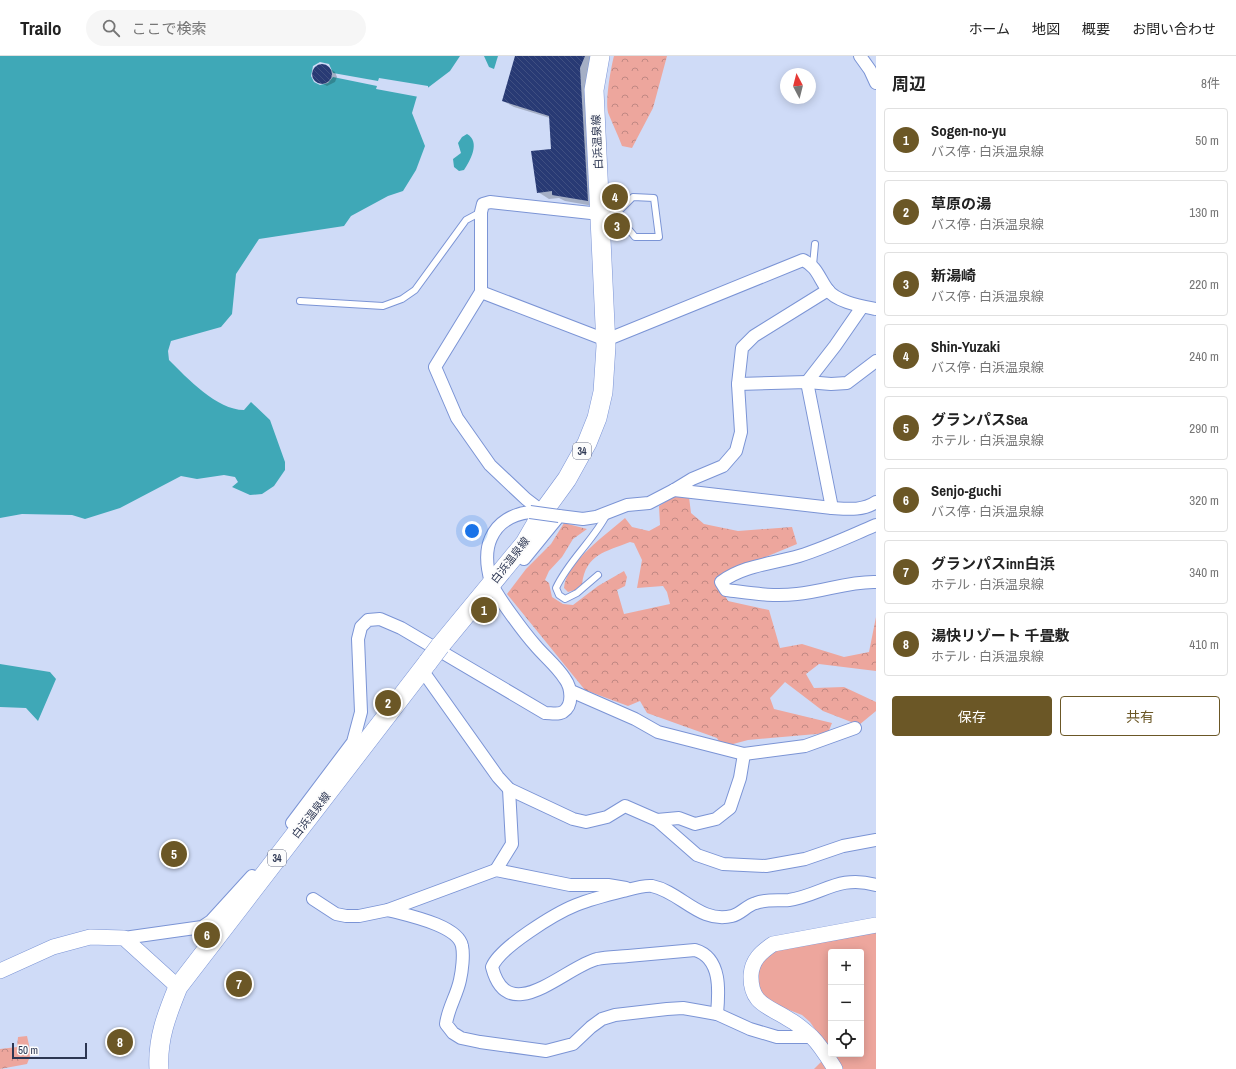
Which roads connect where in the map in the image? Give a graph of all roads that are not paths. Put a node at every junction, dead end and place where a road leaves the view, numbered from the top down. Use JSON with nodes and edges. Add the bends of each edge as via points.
{"nodes":[{"id":1,"x":600,"y":56,"type":"edge"},
{"id":2,"x":860,"y":56,"type":"edge"},
{"id":3,"x":876,"y":83,"type":"edge"},
{"id":4,"x":481,"y":212,"type":"junction"},
{"id":5,"x":608,"y":214,"type":"junction"},
{"id":6,"x":815,"y":244,"type":"dead end"},
{"id":7,"x":813,"y":265,"type":"junction"},
{"id":8,"x":828,"y":290,"type":"junction"},
{"id":9,"x":481,"y":292,"type":"junction"},
{"id":10,"x":300,"y":301,"type":"dead end"},
{"id":11,"x":862,"y":306,"type":"junction"},
{"id":12,"x":876,"y":309,"type":"edge"},
{"id":13,"x":606,"y":340,"type":"junction"},
{"id":14,"x":876,"y":361,"type":"edge"},
{"id":15,"x":807,"y":382,"type":"junction"},
{"id":16,"x":738,"y":384,"type":"junction"},
{"id":17,"x":674,"y":490,"type":"junction"},
{"id":18,"x":876,"y":502,"type":"edge"},
{"id":19,"x":832,"y":508,"type":"junction"},
{"id":20,"x":608,"y":513,"type":"junction"},
{"id":21,"x":544,"y":514,"type":"junction"},
{"id":22,"x":876,"y":525,"type":"edge"},
{"id":23,"x":598,"y":575,"type":"dead end"},
{"id":24,"x":493,"y":582,"type":"junction"},
{"id":25,"x":876,"y":582,"type":"edge"},
{"id":26,"x":425,"y":666,"type":"junction"},
{"id":27,"x":571,"y":692,"type":"junction"},
{"id":28,"x":855,"y":728,"type":"dead end"},
{"id":29,"x":744,"y":754,"type":"junction"},
{"id":30,"x":509,"y":789,"type":"junction"},
{"id":31,"x":658,"y":820,"type":"junction"},
{"id":32,"x":876,"y":840,"type":"edge"},
{"id":33,"x":496,"y":870,"type":"junction"},
{"id":34,"x":876,"y":885,"type":"edge"},
{"id":35,"x":631,"y":889,"type":"junction"},
{"id":36,"x":313,"y":899,"type":"dead end"},
{"id":37,"x":388,"y":910,"type":"junction"},
{"id":38,"x":876,"y":925,"type":"edge"},
{"id":39,"x":124,"y":938,"type":"junction"},
{"id":40,"x":0,"y":971,"type":"edge"},
{"id":41,"x":178,"y":987,"type":"junction"},
{"id":42,"x":717,"y":1014,"type":"junction"},
{"id":43,"x":812,"y":1037,"type":"junction"},
{"id":44,"x":159,"y":1069,"type":"edge"},
{"id":45,"x":836,"y":1069,"type":"edge"}],
"edges":[{"from":1,"to":5,"type":"main road","name":"白浜温泉線","number":"34","via":[[594,90]]},
{"from":2,"to":3,"type":"street"},
{"from":4,"to":5,"type":"street","via":[[484,204],[490,202]]},
{"from":4,"to":9,"type":"street"},
{"from":4,"to":10,"type":"lane","via":[[466,220],[415,290],[402,299],[383,306]]},
{"from":5,"to":5,"type":"lane","via":[[633,197],[654,198],[659,237],[635,237]]},
{"from":5,"to":13,"type":"main road","name":"白浜温泉線","number":"34"},
{"from":6,"to":7,"type":"lane"},
{"from":7,"to":8,"type":"street"},
{"from":7,"to":13,"type":"street","via":[[803,260]]},
{"from":8,"to":11,"type":"street","via":[[839,298]]},
{"from":8,"to":16,"type":"street","via":[[754,336],[742,348]]},
{"from":9,"to":13,"type":"street"},
{"from":9,"to":21,"type":"street","via":[[435,367],[457,418],[490,465]]},
{"from":11,"to":12,"type":"street"},
{"from":11,"to":15,"type":"street"},
{"from":13,"to":21,"type":"main road","name":"白浜温泉線","number":"34","via":[[606,369],[597,418],[587,443]]},
{"from":14,"to":15,"type":"street","via":[[847,383]]},
{"from":15,"to":16,"type":"street"},
{"from":15,"to":19,"type":"street"},
{"from":16,"to":17,"type":"street","via":[[741,432],[736,451],[723,466]]},
{"from":17,"to":19,"type":"street"},
{"from":17,"to":20,"type":"street","via":[[649,503],[627,505]]},
{"from":18,"to":19,"type":"street","via":[[854,509]]},
{"from":20,"to":21,"type":"street","via":[[583,519]]},
{"from":20,"to":23,"type":"lane","via":[[583,551],[571,561],[556,588],[559,595],[565,599],[577,593]]},
{"from":21,"to":24,"type":"main road","name":"白浜温泉線","number":"34"},
{"from":21,"to":24,"type":"street","via":[[517,514],[493,533],[487,550]]},
{"from":22,"to":25,"type":"street","via":[[798,556],[757,565],[730,575],[721,582],[726,590],[763,596],[797,594]]},
{"from":24,"to":26,"type":"main road","name":"白浜温泉線","number":"34","bridge":true},
{"from":24,"to":27,"type":"street","via":[[534,644],[565,679]]},
{"from":26,"to":30,"type":"street","via":[[498,777]]},
{"from":26,"to":41,"type":"main road","name":"白浜温泉線","number":"34"},
{"from":27,"to":29,"type":"street","via":[[635,718],[658,732]]},
{"from":27,"to":39,"type":"street","via":[[568,706],[564,711],[556,714],[545,713],[401,628],[380,619],[368,620],[361,627],[358,639],[361,712],[353,742],[244,886],[211,922],[202,927]]},
{"from":28,"to":29,"type":"street","via":[[805,746]]},
{"from":29,"to":31,"type":"street","via":[[740,778],[730,808],[716,818],[695,824],[679,818]]},
{"from":30,"to":31,"type":"street","via":[[573,819],[586,822],[606,816],[625,806]]},
{"from":30,"to":33,"type":"street","via":[[512,844]]},
{"from":31,"to":32,"type":"street","via":[[697,855],[724,864],[766,866],[805,859],[842,846]]},
{"from":33,"to":35,"type":"street","via":[[570,885],[608,885]]},
{"from":33,"to":37,"type":"street"},
{"from":34,"to":35,"type":"street","via":[[864,881],[841,882],[788,900],[755,903],[734,916],[721,918],[694,909],[673,894],[652,886]]},
{"from":35,"to":42,"type":"street","via":[[576,905],[522,938],[495,959],[492,967],[497,981],[509,992],[524,994],[542,988],[596,959],[695,950],[702,952],[717,973]]},
{"from":36,"to":37,"type":"street","via":[[336,914],[346,916]]},
{"from":37,"to":42,"type":"street","via":[[417,917],[453,932],[462,945],[460,981],[447,1014],[446,1024],[461,1038],[546,1051],[573,1044],[602,1019],[615,1015],[682,1008]]},
{"from":38,"to":43,"type":"street","via":[[773,944],[757,957],[751,973],[754,994],[763,1004],[790,1019]]},
{"from":39,"to":40,"type":"street","via":[[90,937],[53,947]]},
{"from":39,"to":41,"type":"street"},
{"from":41,"to":44,"type":"main road","name":"白浜温泉線","number":"34","via":[[160,1036]]},
{"from":42,"to":43,"type":"street","via":[[750,1030],[777,1038]]},
{"from":43,"to":45,"type":"street"}]}
